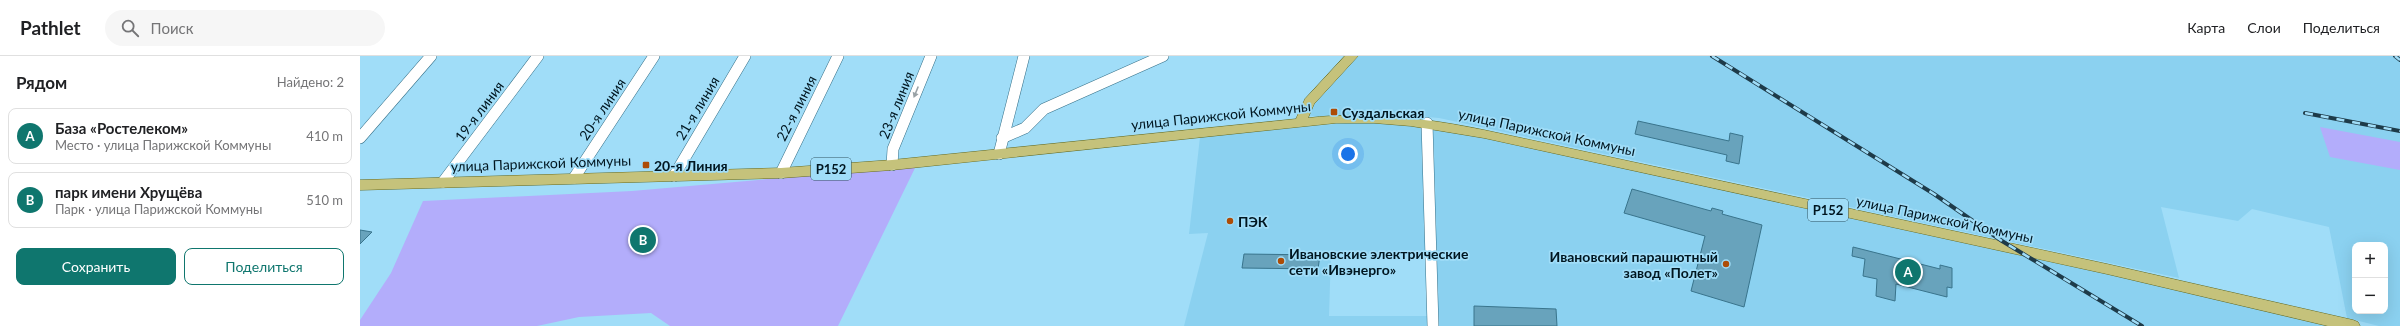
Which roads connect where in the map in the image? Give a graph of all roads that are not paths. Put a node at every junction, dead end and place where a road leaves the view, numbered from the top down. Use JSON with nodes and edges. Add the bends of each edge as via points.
{"nodes":[{"id":1,"x":431,"y":56,"type":"edge"},
{"id":2,"x":538,"y":56,"type":"edge"},
{"id":3,"x":654,"y":56,"type":"edge"},
{"id":4,"x":745,"y":56,"type":"edge"},
{"id":5,"x":838,"y":56,"type":"edge"},
{"id":6,"x":931,"y":56,"type":"edge"},
{"id":7,"x":1024,"y":56,"type":"edge"},
{"id":8,"x":1163,"y":56,"type":"edge"},
{"id":9,"x":1352,"y":56,"type":"edge"},
{"id":10,"x":1427,"y":122,"type":"junction"},
{"id":11,"x":1300,"y":123,"type":"junction"},
{"id":12,"x":360,"y":138,"type":"edge"},
{"id":13,"x":1002,"y":138,"type":"junction"},
{"id":14,"x":999,"y":154,"type":"junction"},
{"id":15,"x":892,"y":165,"type":"junction"},
{"id":16,"x":781,"y":173,"type":"junction"},
{"id":17,"x":674,"y":176,"type":"junction"},
{"id":18,"x":574,"y":178,"type":"junction"},
{"id":19,"x":443,"y":182,"type":"junction"},
{"id":20,"x":360,"y":185,"type":"edge"},
{"id":21,"x":1433,"y":326,"type":"edge"},
{"id":22,"x":2353,"y":326,"type":"edge"}],
"edges":[{"from":1,"to":12,"type":"street"},
{"from":2,"to":19,"type":"street","name":"19-я линия"},
{"from":3,"to":18,"type":"street","name":"20-я линия"},
{"from":4,"to":17,"type":"street","name":"21-я линия"},
{"from":5,"to":16,"type":"street","name":"22-я линия"},
{"from":6,"to":15,"type":"street","name":"23-я линия","one_way":true,"via":[[893,149]]},
{"from":7,"to":13,"type":"street"},
{"from":8,"to":13,"type":"street","via":[[1044,109],[1025,128]]},
{"from":9,"to":11,"type":"main road","via":[[1309,102]]},
{"from":10,"to":11,"type":"main road","name":"улица Парижской Коммуны","number":"Р152","via":[[1361,117]]},
{"from":10,"to":21,"type":"street"},
{"from":10,"to":22,"type":"main road","name":"улица Парижской Коммуны","number":"Р152","via":[[2107,269]]},
{"from":11,"to":14,"type":"main road","name":"улица Парижской Коммуны","number":"Р152"},
{"from":13,"to":14,"type":"street"},
{"from":14,"to":15,"type":"main road","name":"улица Парижской Коммуны","number":"Р152"},
{"from":15,"to":16,"type":"main road","name":"улица Парижской Коммуны","number":"Р152"},
{"from":16,"to":17,"type":"main road","name":"улица Парижской Коммуны","number":"Р152"},
{"from":17,"to":18,"type":"main road","name":"улица Парижской Коммуны","number":"Р152"},
{"from":18,"to":19,"type":"main road","name":"улица Парижской Коммуны","number":"Р152"},
{"from":19,"to":20,"type":"main road","name":"улица Парижской Коммуны","number":"Р152"}]}
